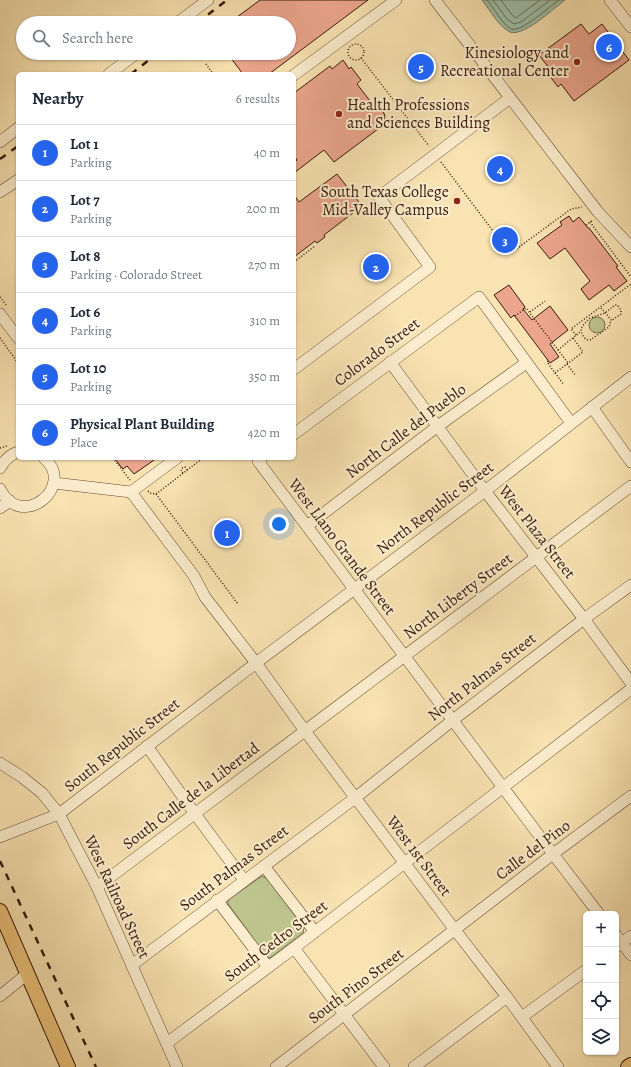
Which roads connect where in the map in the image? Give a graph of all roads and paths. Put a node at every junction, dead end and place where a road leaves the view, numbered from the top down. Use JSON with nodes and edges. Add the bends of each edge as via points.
{"nodes":[{"id":1,"x":208,"y":0,"type":"edge"},
{"id":2,"x":396,"y":0,"type":"edge"},
{"id":3,"x":435,"y":0,"type":"edge"},
{"id":4,"x":610,"y":0,"type":"edge"},
{"id":5,"x":186,"y":16,"type":"edge"},
{"id":6,"x":627,"y":16,"type":"edge"},
{"id":7,"x":631,"y":27,"type":"edge"},
{"id":8,"x":360,"y":58,"type":"junction"},
{"id":9,"x":128,"y":60,"type":"edge"},
{"id":10,"x":206,"y":64,"type":"dead end"},
{"id":11,"x":112,"y":72,"type":"edge"},
{"id":12,"x":212,"y":72,"type":"edge"},
{"id":13,"x":296,"y":74,"type":"edge"},
{"id":14,"x":510,"y":98,"type":"junction"},
{"id":15,"x":16,"y":130,"type":"edge"},
{"id":16,"x":0,"y":142,"type":"edge"},
{"id":17,"x":430,"y":148,"type":"dead end"},
{"id":18,"x":438,"y":160,"type":"dead end"},
{"id":19,"x":16,"y":181,"type":"edge"},
{"id":20,"x":0,"y":192,"type":"edge"},
{"id":21,"x":586,"y":210,"type":"dead end"},
{"id":22,"x":595,"y":216,"type":"junction"},
{"id":23,"x":590,"y":222,"type":"junction"},
{"id":24,"x":586,"y":225,"type":"dead end"},
{"id":25,"x":493,"y":231,"type":"dead end"},
{"id":26,"x":315,"y":246,"type":"dead end"},
{"id":27,"x":631,"y":246,"type":"edge"},
{"id":28,"x":510,"y":253,"type":"dead end"},
{"id":29,"x":296,"y":260,"type":"edge"},
{"id":30,"x":631,"y":277,"type":"edge"},
{"id":31,"x":631,"y":284,"type":"edge"},
{"id":32,"x":545,"y":301,"type":"dead end"},
{"id":33,"x":601,"y":308,"type":"dead end"},
{"id":34,"x":530,"y":312,"type":"junction"},
{"id":35,"x":605,"y":313,"type":"junction"},
{"id":36,"x":0,"y":314,"type":"edge"},
{"id":37,"x":515,"y":316,"type":"dead end"},
{"id":38,"x":611,"y":321,"type":"junction"},
{"id":39,"x":581,"y":332,"type":"junction"},
{"id":40,"x":16,"y":335,"type":"edge"},
{"id":41,"x":576,"y":335,"type":"junction"},
{"id":42,"x":0,"y":338,"type":"edge"},
{"id":43,"x":573,"y":338,"type":"junction"},
{"id":44,"x":558,"y":350,"type":"junction"},
{"id":45,"x":16,"y":359,"type":"edge"},
{"id":46,"x":548,"y":361,"type":"dead end"},
{"id":47,"x":390,"y":362,"type":"junction"},
{"id":48,"x":526,"y":363,"type":"junction"},
{"id":49,"x":568,"y":364,"type":"junction"},
{"id":50,"x":296,"y":368,"type":"edge"},
{"id":51,"x":555,"y":373,"type":"junction"},
{"id":52,"x":576,"y":376,"type":"dead end"},
{"id":53,"x":631,"y":377,"type":"edge"},
{"id":54,"x":564,"y":385,"type":"dead end"},
{"id":55,"x":592,"y":407,"type":"junction"},
{"id":56,"x":571,"y":423,"type":"junction"},
{"id":57,"x":438,"y":426,"type":"junction"},
{"id":58,"x":296,"y":432,"type":"edge"},
{"id":59,"x":16,"y":453,"type":"edge"},
{"id":60,"x":46,"y":460,"type":"edge"},
{"id":61,"x":114,"y":460,"type":"edge"},
{"id":62,"x":174,"y":460,"type":"edge"},
{"id":63,"x":200,"y":460,"type":"edge"},
{"id":64,"x":260,"y":460,"type":"edge"},
{"id":65,"x":631,"y":462,"type":"edge"},
{"id":66,"x":0,"y":468,"type":"edge"},
{"id":67,"x":187,"y":470,"type":"junction"},
{"id":68,"x":183,"y":473,"type":"junction"},
{"id":69,"x":54,"y":482,"type":"junction"},
{"id":70,"x":131,"y":486,"type":"junction"},
{"id":71,"x":631,"y":486,"type":"edge"},
{"id":72,"x":145,"y":488,"type":"dead end"},
{"id":73,"x":0,"y":489,"type":"edge"},
{"id":74,"x":485,"y":492,"type":"junction"},
{"id":75,"x":156,"y":494,"type":"junction"},
{"id":76,"x":10,"y":501,"type":"junction"},
{"id":77,"x":0,"y":508,"type":"edge"},
{"id":78,"x":307,"y":526,"type":"junction"},
{"id":79,"x":536,"y":558,"type":"junction"},
{"id":80,"x":631,"y":585,"type":"edge"},
{"id":81,"x":354,"y":589,"type":"junction"},
{"id":82,"x":238,"y":604,"type":"dead end"},
{"id":83,"x":584,"y":619,"type":"junction"},
{"id":84,"x":404,"y":656,"type":"junction"},
{"id":85,"x":256,"y":664,"type":"junction"},
{"id":86,"x":631,"y":683,"type":"edge"},
{"id":87,"x":631,"y":689,"type":"edge"},
{"id":88,"x":453,"y":720,"type":"junction"},
{"id":89,"x":305,"y":731,"type":"junction"},
{"id":90,"x":147,"y":746,"type":"junction"},
{"id":91,"x":0,"y":763,"type":"edge"},
{"id":92,"x":502,"y":787,"type":"junction"},
{"id":93,"x":631,"y":796,"type":"edge"},
{"id":94,"x":355,"y":798,"type":"junction"},
{"id":95,"x":59,"y":814,"type":"junction"},
{"id":96,"x":194,"y":814,"type":"junction"},
{"id":97,"x":0,"y":837,"type":"edge"},
{"id":98,"x":553,"y":854,"type":"junction"},
{"id":99,"x":405,"y":863,"type":"junction"},
{"id":100,"x":264,"y":866,"type":"junction"},
{"id":101,"x":244,"y":880,"type":"junction"},
{"id":102,"x":97,"y":886,"type":"junction"},
{"id":103,"x":217,"y":900,"type":"junction"},
{"id":104,"x":0,"y":911,"type":"edge"},
{"id":105,"x":598,"y":911,"type":"edge"},
{"id":106,"x":455,"y":930,"type":"junction"},
{"id":107,"x":315,"y":932,"type":"junction"},
{"id":108,"x":621,"y":940,"type":"edge"},
{"id":109,"x":294,"y":948,"type":"junction"},
{"id":110,"x":631,"y":955,"type":"edge"},
{"id":111,"x":132,"y":965,"type":"junction"},
{"id":112,"x":268,"y":967,"type":"junction"},
{"id":113,"x":583,"y":972,"type":"edge"},
{"id":114,"x":27,"y":974,"type":"junction"},
{"id":115,"x":0,"y":996,"type":"edge"},
{"id":116,"x":507,"y":997,"type":"junction"},
{"id":117,"x":345,"y":1015,"type":"junction"},
{"id":118,"x":522,"y":1017,"type":"junction"},
{"id":119,"x":167,"y":1043,"type":"junction"},
{"id":120,"x":631,"y":1065,"type":"edge"},
{"id":121,"x":68,"y":1067,"type":"edge"},
{"id":122,"x":177,"y":1067,"type":"edge"},
{"id":123,"x":276,"y":1067,"type":"edge"},
{"id":124,"x":384,"y":1067,"type":"edge"},
{"id":125,"x":414,"y":1067,"type":"edge"},
{"id":126,"x":558,"y":1067,"type":"edge"},
{"id":127,"x":628,"y":1067,"type":"edge"}],
"edges":[{"from":1,"to":5,"type":"street"},
{"from":2,"to":13,"type":"street"},
{"from":3,"to":14,"type":"street"},
{"from":4,"to":6,"type":"street"},
{"from":6,"to":7,"type":"street"},
{"from":8,"to":8,"type":"path","via":[[363,51],[361,46],[351,45],[348,49],[349,56],[353,59]]},
{"from":8,"to":17,"type":"path"},
{"from":9,"to":11,"type":"street"},
{"from":10,"to":12,"type":"path"},
{"from":14,"to":22,"type":"street"},
{"from":14,"to":50,"type":"street","via":[[380,197],[430,267]]},
{"from":15,"to":16,"type":"street"},
{"from":18,"to":25,"type":"path"},
{"from":19,"to":20,"type":"street"},
{"from":21,"to":28,"type":"path","via":[[583,206],[571,208]]},
{"from":22,"to":23,"type":"path"},
{"from":22,"to":27,"type":"street"},
{"from":23,"to":24,"type":"path"},
{"from":23,"to":30,"type":"path"},
{"from":26,"to":29,"type":"path"},
{"from":31,"to":41,"type":"path","via":[[571,329]]},
{"from":32,"to":34,"type":"path"},
{"from":33,"to":35,"type":"path"},
{"from":34,"to":37,"type":"path","via":[[526,308]]},
{"from":34,"to":44,"type":"path"},
{"from":35,"to":38,"type":"path"},
{"from":35,"to":38,"type":"path","via":[[615,305],[619,307],[621,314]]},
{"from":35,"to":39,"type":"path","via":[[588,320]]},
{"from":36,"to":40,"type":"street"},
{"from":38,"to":39,"type":"path","via":[[609,327],[590,340],[586,340]]},
{"from":39,"to":41,"type":"path"},
{"from":41,"to":43,"type":"path"},
{"from":42,"to":45,"type":"path"},
{"from":43,"to":44,"type":"path"},
{"from":43,"to":49,"type":"path","via":[[583,352]]},
{"from":44,"to":49,"type":"path"},
{"from":46,"to":51,"type":"path"},
{"from":47,"to":48,"type":"street","name":"Colorado Street","via":[[479,297]]},
{"from":47,"to":57,"type":"street","name":"West Plaza Street"},
{"from":47,"to":58,"type":"street","name":"Colorado Street"},
{"from":48,"to":56,"type":"street"},
{"from":48,"to":57,"type":"street","name":"North Calle del Pueblo"},
{"from":49,"to":51,"type":"path"},
{"from":49,"to":52,"type":"path"},
{"from":51,"to":54,"type":"path"},
{"from":53,"to":55,"type":"street","name":"North Republic Street"},
{"from":55,"to":56,"type":"street","name":"North Republic Street"},
{"from":55,"to":65,"type":"street"},
{"from":56,"to":74,"type":"street","name":"North Republic Street"},
{"from":57,"to":74,"type":"street","name":"West Plaza Street"},
{"from":57,"to":78,"type":"street","name":"North Calle del Pueblo"},
{"from":59,"to":66,"type":"street","via":[[4,461]]},
{"from":60,"to":69,"type":"street","via":[[52,468]]},
{"from":61,"to":70,"type":"path"},
{"from":62,"to":70,"type":"street"},
{"from":63,"to":67,"type":"path"},
{"from":64,"to":78,"type":"street","name":"West Llano Grande Street"},
{"from":67,"to":68,"type":"path"},
{"from":67,"to":68,"type":"path","via":[[185,467],[182,468]]},
{"from":68,"to":75,"type":"path"},
{"from":69,"to":70,"type":"street"},
{"from":69,"to":76,"type":"street","via":[[50,493],[36,505],[19,506]]},
{"from":70,"to":85,"type":"street","name":"West 1st Street","via":[[194,576],[205,597]]},
{"from":71,"to":79,"type":"street","name":"North Liberty Street"},
{"from":72,"to":75,"type":"path"},
{"from":73,"to":76,"type":"street"},
{"from":74,"to":79,"type":"street","name":"West Plaza Street"},
{"from":74,"to":81,"type":"street","name":"North Republic Street"},
{"from":75,"to":82,"type":"path"},
{"from":76,"to":77,"type":"street"},
{"from":78,"to":81,"type":"street","name":"West Llano Grande Street"},
{"from":79,"to":83,"type":"street","name":"West Plaza Street"},
{"from":79,"to":84,"type":"street","name":"North Liberty Street"},
{"from":80,"to":83,"type":"street","name":"North Palmas Street"},
{"from":81,"to":84,"type":"street","name":"West Llano Grande Street"},
{"from":81,"to":85,"type":"street","name":"North Republic Street"},
{"from":83,"to":86,"type":"street","name":"West Plaza Street"},
{"from":83,"to":88,"type":"street","name":"North Palmas Street"},
{"from":84,"to":88,"type":"street","name":"West Llano Grande Street"},
{"from":84,"to":89,"type":"street","name":"North Liberty Street"},
{"from":85,"to":89,"type":"street","name":"West 1st Street"},
{"from":85,"to":90,"type":"street","name":"South Republic Street"},
{"from":87,"to":92,"type":"street","name":"South Cedro Street"},
{"from":88,"to":92,"type":"street","name":"West Llano Grande Street"},
{"from":88,"to":94,"type":"street","name":"North Palmas Street"},
{"from":89,"to":94,"type":"street","name":"West 1st Street"},
{"from":89,"to":96,"type":"street","name":"South Calle de la Libertad"},
{"from":90,"to":95,"type":"street","name":"South Republic Street"},
{"from":90,"to":96,"type":"street"},
{"from":91,"to":95,"type":"street","name":"West Railroad Street","via":[[42,793]]},
{"from":92,"to":98,"type":"street","name":"West Llano Grande Street"},
{"from":92,"to":99,"type":"street","name":"South Cedro Street"},
{"from":93,"to":98,"type":"street","name":"Calle del Pino"},
{"from":94,"to":99,"type":"street","name":"West 1st Street"},
{"from":94,"to":100,"type":"street","name":"South Palmas Street"},
{"from":95,"to":97,"type":"street","name":"South Republic Street"},
{"from":95,"to":102,"type":"street","name":"West Railroad Street"},
{"from":96,"to":101,"type":"street"},
{"from":96,"to":102,"type":"street","name":"South Calle de la Libertad"},
{"from":98,"to":105,"type":"street"},
{"from":98,"to":106,"type":"street","name":"Calle del Pino"},
{"from":99,"to":106,"type":"street","name":"West 1st Street"},
{"from":99,"to":107,"type":"street","name":"South Cedro Street"},
{"from":100,"to":101,"type":"street","name":"South Palmas Street"},
{"from":100,"to":107,"type":"street"},
{"from":101,"to":103,"type":"street","name":"South Palmas Street"},
{"from":102,"to":111,"type":"street","name":"West Railroad Street"},
{"from":103,"to":111,"type":"street","name":"South Palmas Street"},
{"from":103,"to":112,"type":"street"},
{"from":104,"to":114,"type":"main road"},
{"from":106,"to":116,"type":"street","name":"West 1st Street"},
{"from":106,"to":117,"type":"street","name":"South Pino Street"},
{"from":107,"to":109,"type":"street","name":"South Cedro Street"},
{"from":108,"to":110,"type":"street"},
{"from":109,"to":112,"type":"street","name":"South Cedro Street"},
{"from":109,"to":117,"type":"street"},
{"from":111,"to":119,"type":"street","name":"West Railroad Street"},
{"from":112,"to":119,"type":"street","name":"South Cedro Street"},
{"from":113,"to":118,"type":"street"},
{"from":114,"to":115,"type":"street"},
{"from":114,"to":121,"type":"main road"},
{"from":116,"to":118,"type":"street","name":"West 1st Street"},
{"from":116,"to":125,"type":"street"},
{"from":117,"to":123,"type":"street","name":"South Pino Street"},
{"from":117,"to":124,"type":"street"},
{"from":118,"to":126,"type":"street","name":"West 1st Street"},
{"from":119,"to":122,"type":"street","name":"West Railroad Street"},
{"from":120,"to":127,"type":"main road"}]}
